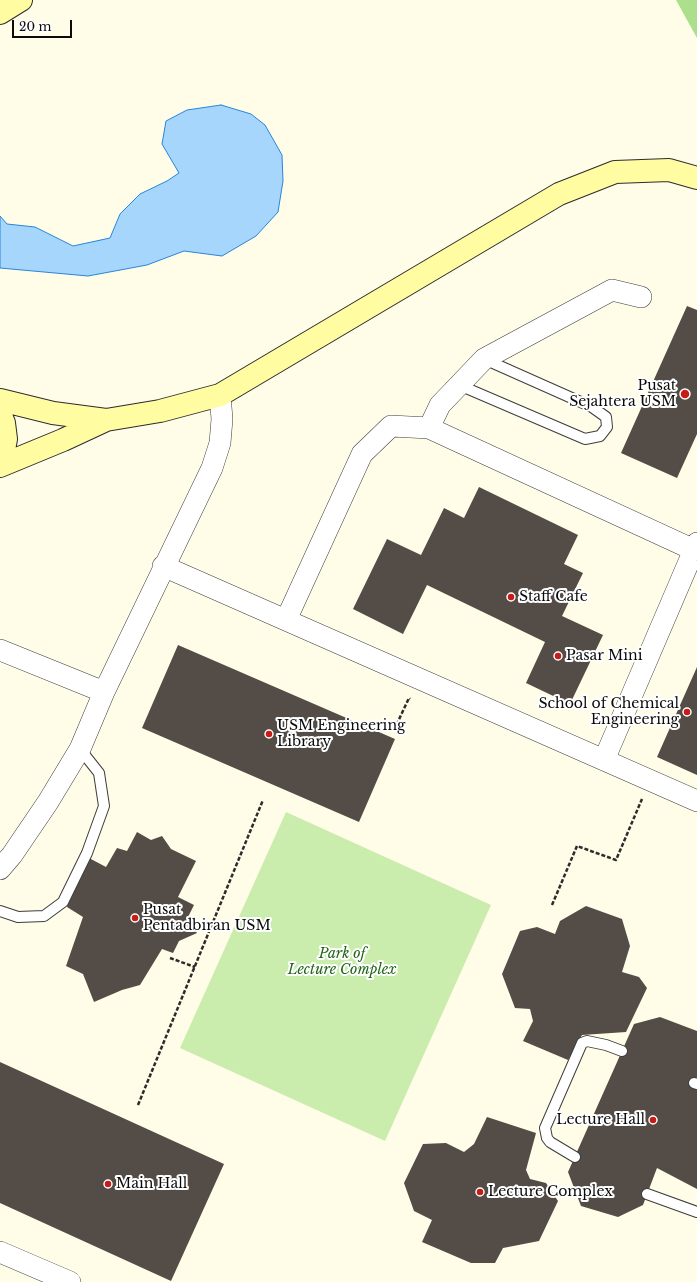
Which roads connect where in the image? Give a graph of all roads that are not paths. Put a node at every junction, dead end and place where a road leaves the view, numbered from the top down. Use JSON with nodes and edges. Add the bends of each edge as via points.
{"nodes":[{"id":1,"x":21,"y":0,"type":"edge"},
{"id":2,"x":0,"y":13,"type":"edge"},
{"id":3,"x":697,"y":178,"type":"edge"},
{"id":4,"x":640,"y":297,"type":"dead end"},
{"id":5,"x":484,"y":359,"type":"junction"},
{"id":6,"x":459,"y":385,"type":"junction"},
{"id":7,"x":220,"y":395,"type":"junction"},
{"id":8,"x":0,"y":400,"type":"edge"},
{"id":9,"x":0,"y":413,"type":"edge"},
{"id":10,"x":106,"y":420,"type":"junction"},
{"id":11,"x":429,"y":428,"type":"junction"},
{"id":12,"x":0,"y":460,"type":"edge"},
{"id":13,"x":0,"y":466,"type":"edge"},
{"id":14,"x":695,"y":547,"type":"edge"},
{"id":15,"x":164,"y":566,"type":"junction"},
{"id":16,"x":286,"y":620,"type":"junction"},
{"id":17,"x":0,"y":650,"type":"edge"},
{"id":18,"x":104,"y":692,"type":"junction"},
{"id":19,"x":80,"y":749,"type":"junction"},
{"id":20,"x":604,"y":760,"type":"junction"},
{"id":21,"x":697,"y":801,"type":"edge"},
{"id":22,"x":0,"y":869,"type":"edge"},
{"id":23,"x":0,"y":911,"type":"edge"},
{"id":24,"x":622,"y":1051,"type":"dead end"},
{"id":25,"x":575,"y":1157,"type":"dead end"},
{"id":26,"x":648,"y":1194,"type":"dead end"},
{"id":27,"x":697,"y":1212,"type":"edge"},
{"id":28,"x":0,"y":1252,"type":"edge"},
{"id":29,"x":70,"y":1282,"type":"edge"}],
"edges":[{"from":1,"to":2,"type":"street"},
{"from":3,"to":7,"type":"street","via":[[668,170],[615,172],[559,194]]},
{"from":4,"to":5,"type":"street","via":[[612,290]]},
{"from":5,"to":6,"type":"street"},
{"from":5,"to":6,"type":"lane","via":[[592,407],[606,417],[607,427],[600,436],[585,439]]},
{"from":6,"to":11,"type":"street","via":[[440,405]]},
{"from":7,"to":10,"type":"street","via":[[160,411]]},
{"from":7,"to":15,"type":"street","via":[[220,443],[212,468]]},
{"from":8,"to":10,"type":"street","via":[[53,413]]},
{"from":9,"to":12,"type":"street","via":[[6,438]]},
{"from":10,"to":13,"type":"street"},
{"from":11,"to":14,"type":"street"},
{"from":11,"to":16,"type":"street","via":[[390,426],[362,454]]},
{"from":14,"to":20,"type":"street"},
{"from":15,"to":16,"type":"street"},
{"from":15,"to":18,"type":"street"},
{"from":16,"to":20,"type":"street"},
{"from":17,"to":18,"type":"street"},
{"from":18,"to":19,"type":"street"},
{"from":19,"to":22,"type":"street","via":[[48,802]]},
{"from":19,"to":23,"type":"lane","via":[[99,773],[104,806],[87,853],[63,902],[44,916],[18,917]]},
{"from":20,"to":21,"type":"street"},
{"from":24,"to":25,"type":"lane","via":[[587,1041],[582,1044],[545,1128],[550,1142]]},
{"from":26,"to":27,"type":"lane"},
{"from":28,"to":29,"type":"street"}]}
